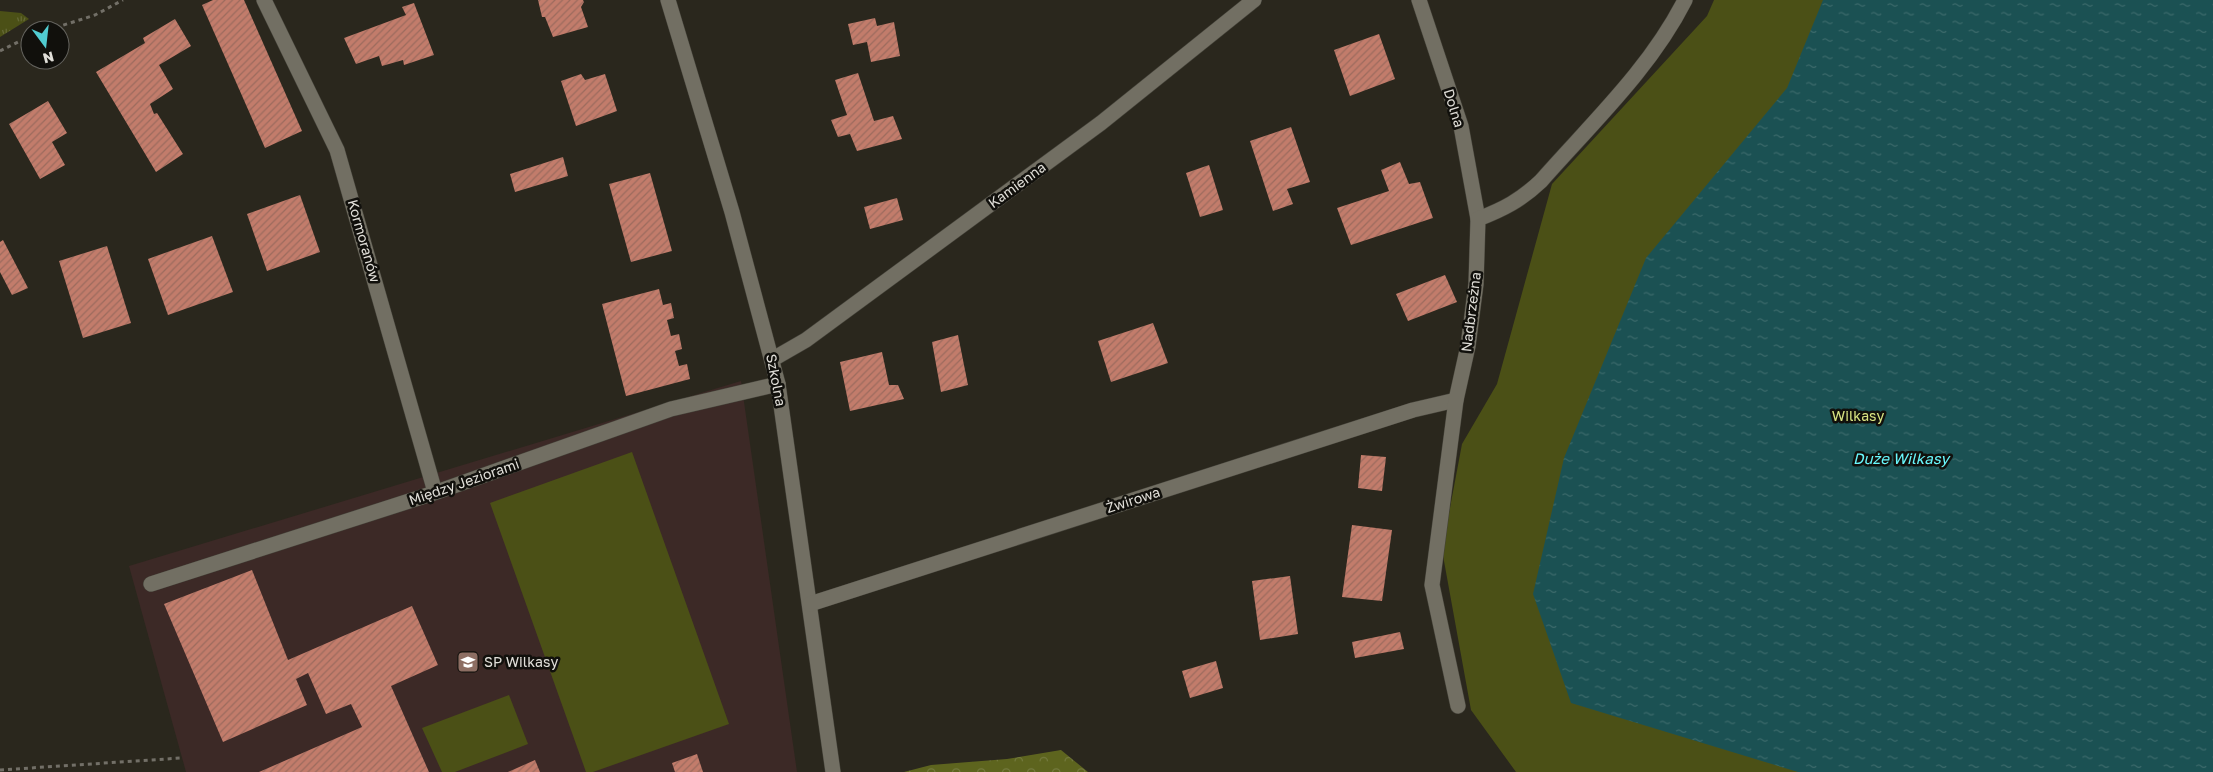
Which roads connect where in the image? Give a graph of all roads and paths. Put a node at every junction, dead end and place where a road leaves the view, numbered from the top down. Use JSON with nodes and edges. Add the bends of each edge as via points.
{"nodes":[{"id":1,"x":123,"y":0,"type":"edge"},
{"id":2,"x":264,"y":0,"type":"edge"},
{"id":3,"x":668,"y":0,"type":"edge"},
{"id":4,"x":1254,"y":0,"type":"edge"},
{"id":5,"x":1419,"y":0,"type":"edge"},
{"id":6,"x":1686,"y":0,"type":"edge"},
{"id":7,"x":70,"y":23,"type":"edge"},
{"id":8,"x":20,"y":41,"type":"edge"},
{"id":9,"x":0,"y":51,"type":"edge"},
{"id":10,"x":1478,"y":219,"type":"junction"},
{"id":11,"x":773,"y":359,"type":"junction"},
{"id":12,"x":778,"y":384,"type":"junction"},
{"id":13,"x":1456,"y":400,"type":"junction"},
{"id":14,"x":436,"y":492,"type":"junction"},
{"id":15,"x":151,"y":584,"type":"dead end"},
{"id":16,"x":810,"y":604,"type":"junction"},
{"id":17,"x":1458,"y":706,"type":"dead end"},
{"id":18,"x":181,"y":758,"type":"dead end"},
{"id":19,"x":0,"y":770,"type":"edge"},
{"id":20,"x":833,"y":772,"type":"edge"}],
"edges":[{"from":1,"to":7,"type":"path","via":[[95,15]]},
{"from":2,"to":14,"type":"street","name":"Kormoranów","via":[[337,150]]},
{"from":3,"to":11,"type":"street","name":"Szkolna"},
{"from":4,"to":11,"type":"street","name":"Kamienna","via":[[1101,123],[806,340]]},
{"from":5,"to":10,"type":"street","name":"Dolna","via":[[1461,126]]},
{"from":6,"to":10,"type":"street","via":[[1647,62],[1541,181],[1505,209]]},
{"from":8,"to":9,"type":"path"},
{"from":10,"to":13,"type":"street","name":"Nadbrzeżna","via":[[1476,284],[1468,346]]},
{"from":11,"to":12,"type":"street","name":"Szkolna"},
{"from":12,"to":14,"type":"street","name":"Między Jeziorami","via":[[671,409]]},
{"from":12,"to":16,"type":"street","name":"Szkolna"},
{"from":13,"to":16,"type":"street","name":"Żwirowa","via":[[1413,410]]},
{"from":13,"to":17,"type":"street","name":"Nadbrzeżna","via":[[1432,585]]},
{"from":14,"to":15,"type":"street","name":"Między Jeziorami"},
{"from":16,"to":20,"type":"street","name":"Szkolna"},
{"from":18,"to":19,"type":"path"}]}
